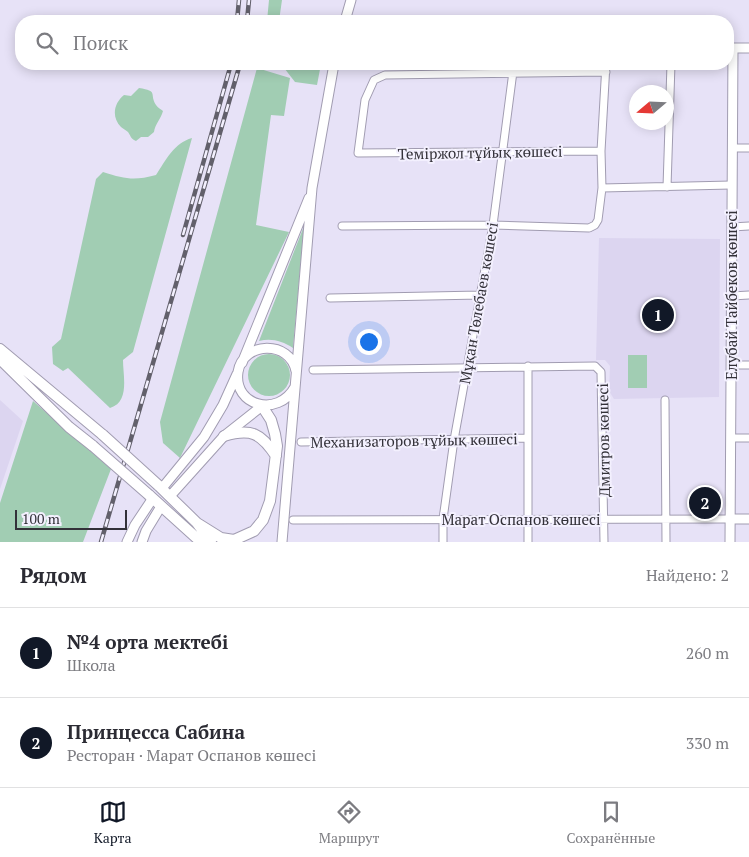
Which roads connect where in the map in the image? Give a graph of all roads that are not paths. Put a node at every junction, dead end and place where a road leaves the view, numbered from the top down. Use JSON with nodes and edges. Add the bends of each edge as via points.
{"nodes":[{"id":1,"x":352,"y":0,"type":"edge"},
{"id":2,"x":347,"y":15,"type":"edge"},
{"id":3,"x":734,"y":48,"type":"edge"},
{"id":4,"x":749,"y":48,"type":"edge"},
{"id":5,"x":333,"y":70,"type":"edge"},
{"id":6,"x":513,"y":70,"type":"edge"},
{"id":7,"x":569,"y":70,"type":"edge"},
{"id":8,"x":606,"y":70,"type":"edge"},
{"id":9,"x":671,"y":70,"type":"edge"},
{"id":10,"x":730,"y":70,"type":"edge"},
{"id":11,"x":513,"y":73,"type":"junction"},
{"id":12,"x":732,"y":148,"type":"junction"},
{"id":13,"x":749,"y":148,"type":"edge"},
{"id":14,"x":601,"y":150,"type":"junction"},
{"id":15,"x":503,"y":151,"type":"junction"},
{"id":16,"x":731,"y":185,"type":"junction"},
{"id":17,"x":667,"y":187,"type":"junction"},
{"id":18,"x":312,"y":188,"type":"junction"},
{"id":19,"x":602,"y":188,"type":"junction"},
{"id":20,"x":493,"y":225,"type":"junction"},
{"id":21,"x":342,"y":226,"type":"dead end"},
{"id":22,"x":749,"y":226,"type":"edge"},
{"id":23,"x":732,"y":227,"type":"junction"},
{"id":24,"x":480,"y":295,"type":"junction"},
{"id":25,"x":749,"y":295,"type":"edge"},
{"id":26,"x":732,"y":296,"type":"junction"},
{"id":27,"x":330,"y":298,"type":"dead end"},
{"id":28,"x":0,"y":349,"type":"edge"},
{"id":29,"x":0,"y":359,"type":"edge"},
{"id":30,"x":242,"y":363,"type":"junction"},
{"id":31,"x":732,"y":365,"type":"junction"},
{"id":32,"x":749,"y":365,"type":"edge"},
{"id":33,"x":528,"y":366,"type":"junction"},
{"id":34,"x":467,"y":367,"type":"junction"},
{"id":35,"x":313,"y":370,"type":"dead end"},
{"id":36,"x":238,"y":372,"type":"junction"},
{"id":37,"x":296,"y":380,"type":"junction"},
{"id":38,"x":665,"y":400,"type":"dead end"},
{"id":39,"x":262,"y":406,"type":"junction"},
{"id":40,"x":224,"y":436,"type":"junction"},
{"id":41,"x":527,"y":438,"type":"junction"},
{"id":42,"x":730,"y":438,"type":"junction"},
{"id":43,"x":749,"y":438,"type":"edge"},
{"id":44,"x":454,"y":440,"type":"junction"},
{"id":45,"x":301,"y":442,"type":"dead end"},
{"id":46,"x":276,"y":456,"type":"junction"},
{"id":47,"x":160,"y":486,"type":"junction"},
{"id":48,"x":171,"y":495,"type":"dead end"},
{"id":49,"x":150,"y":498,"type":"junction"},
{"id":50,"x":160,"y":508,"type":"dead end"},
{"id":51,"x":528,"y":518,"type":"junction"},
{"id":52,"x":604,"y":518,"type":"junction"},
{"id":53,"x":443,"y":519,"type":"junction"},
{"id":54,"x":666,"y":519,"type":"junction"},
{"id":55,"x":730,"y":519,"type":"junction"},
{"id":56,"x":749,"y":519,"type":"edge"},
{"id":57,"x":293,"y":520,"type":"dead end"},
{"id":58,"x":197,"y":523,"type":"junction"},
{"id":59,"x":127,"y":542,"type":"edge"},
{"id":60,"x":142,"y":542,"type":"edge"},
{"id":61,"x":201,"y":542,"type":"edge"},
{"id":62,"x":211,"y":542,"type":"edge"},
{"id":63,"x":282,"y":542,"type":"edge"},
{"id":64,"x":443,"y":542,"type":"edge"},
{"id":65,"x":528,"y":542,"type":"edge"},
{"id":66,"x":604,"y":542,"type":"edge"},
{"id":67,"x":666,"y":542,"type":"edge"},
{"id":68,"x":730,"y":542,"type":"edge"}],
"edges":[{"from":1,"to":2,"type":"main road"},
{"from":3,"to":4,"type":"main road"},
{"from":5,"to":18,"type":"main road"},
{"from":6,"to":11,"type":"street","name":"Мұқан Төлебаев көшесі"},
{"from":7,"to":11,"type":"street"},
{"from":8,"to":14,"type":"street"},
{"from":9,"to":17,"type":"street"},
{"from":10,"to":12,"type":"main road","name":"Елубай Тайбеков көшесі"},
{"from":11,"to":15,"type":"street","name":"Мұқан Төлебаев көшесі"},
{"from":11,"to":15,"type":"street","name":"Теміржол тұйық көшесі","via":[[385,74],[374,80],[365,100],[358,153]]},
{"from":12,"to":13,"type":"street"},
{"from":12,"to":16,"type":"main road","name":"Елубай Тайбеков көшесі"},
{"from":14,"to":15,"type":"street","name":"Теміржол тұйық көшесі"},
{"from":14,"to":19,"type":"street"},
{"from":15,"to":20,"type":"street","name":"Мұқан Төлебаев көшесі"},
{"from":16,"to":17,"type":"street"},
{"from":16,"to":23,"type":"main road","name":"Елубай Тайбеков көшесі"},
{"from":17,"to":19,"type":"street"},
{"from":18,"to":30,"type":"main road"},
{"from":18,"to":37,"type":"main road"},
{"from":19,"to":20,"type":"street","via":[[598,220],[589,228]]},
{"from":20,"to":21,"type":"street"},
{"from":20,"to":24,"type":"street","name":"Мұқан Төлебаев көшесі"},
{"from":22,"to":23,"type":"street"},
{"from":23,"to":26,"type":"main road","name":"Елубай Тайбеков көшесі"},
{"from":24,"to":27,"type":"street"},
{"from":24,"to":34,"type":"street","name":"Мұқан Төлебаев көшесі"},
{"from":25,"to":26,"type":"street"},
{"from":26,"to":31,"type":"main road","name":"Елубай Тайбеков көшесі"},
{"from":28,"to":47,"type":"main road","bridge":true},
{"from":29,"to":49,"type":"main road","bridge":true},
{"from":30,"to":36,"type":"main road"},
{"from":30,"to":37,"type":"main road","via":[[257,349],[276,348],[291,359]]},
{"from":31,"to":32,"type":"street"},
{"from":31,"to":42,"type":"main road","name":"Елубай Тайбеков көшесі"},
{"from":33,"to":34,"type":"street"},
{"from":33,"to":41,"type":"street"},
{"from":33,"to":52,"type":"street","name":"Дмитров көшесі","via":[[595,366],[601,372]]},
{"from":34,"to":35,"type":"street"},
{"from":34,"to":44,"type":"street","name":"Мұқан Төлебаев көшесі"},
{"from":36,"to":39,"type":"main road","via":[[242,392],[249,400]]},
{"from":36,"to":47,"type":"main road","via":[[204,437]]},
{"from":37,"to":39,"type":"main road","via":[[292,393],[285,400]]},
{"from":37,"to":63,"type":"main road"},
{"from":38,"to":54,"type":"street"},
{"from":39,"to":40,"type":"main road"},
{"from":39,"to":46,"type":"main road","via":[[275,434]]},
{"from":40,"to":46,"type":"main road","via":[[239,431],[252,433],[262,438]]},
{"from":40,"to":48,"type":"main road"},
{"from":41,"to":44,"type":"street","name":"Механизаторов тұйық көшесі"},
{"from":41,"to":51,"type":"street"},
{"from":42,"to":43,"type":"street"},
{"from":42,"to":55,"type":"main road","name":"Елубай Тайбеков көшесі"},
{"from":44,"to":45,"type":"street","name":"Механизаторов тұйық көшесі"},
{"from":44,"to":53,"type":"street","name":"Мұқан Төлебаев көшесі"},
{"from":46,"to":58,"type":"main road","via":[[270,501],[264,520],[254,531],[226,540]]},
{"from":47,"to":58,"type":"main road"},
{"from":49,"to":59,"type":"main road"},
{"from":49,"to":61,"type":"main road"},
{"from":50,"to":60,"type":"main road"},
{"from":51,"to":52,"type":"street","name":"Марат Оспанов көшесі"},
{"from":51,"to":53,"type":"street","name":"Марат Оспанов көшесі"},
{"from":51,"to":65,"type":"street"},
{"from":52,"to":54,"type":"street","name":"Марат Оспанов көшесі"},
{"from":52,"to":66,"type":"street","name":"Дмитров көшесі"},
{"from":53,"to":57,"type":"street","name":"Марат Оспанов көшесі"},
{"from":53,"to":64,"type":"street","name":"Мұқан Төлебаев көшесі"},
{"from":54,"to":55,"type":"street","name":"Марат Оспанов көшесі"},
{"from":54,"to":67,"type":"street"},
{"from":55,"to":56,"type":"main road","name":"Марат Оспанов көшесі"},
{"from":55,"to":68,"type":"main road","name":"Елубай Тайбеков көшесі"},
{"from":58,"to":62,"type":"main road"}]}
